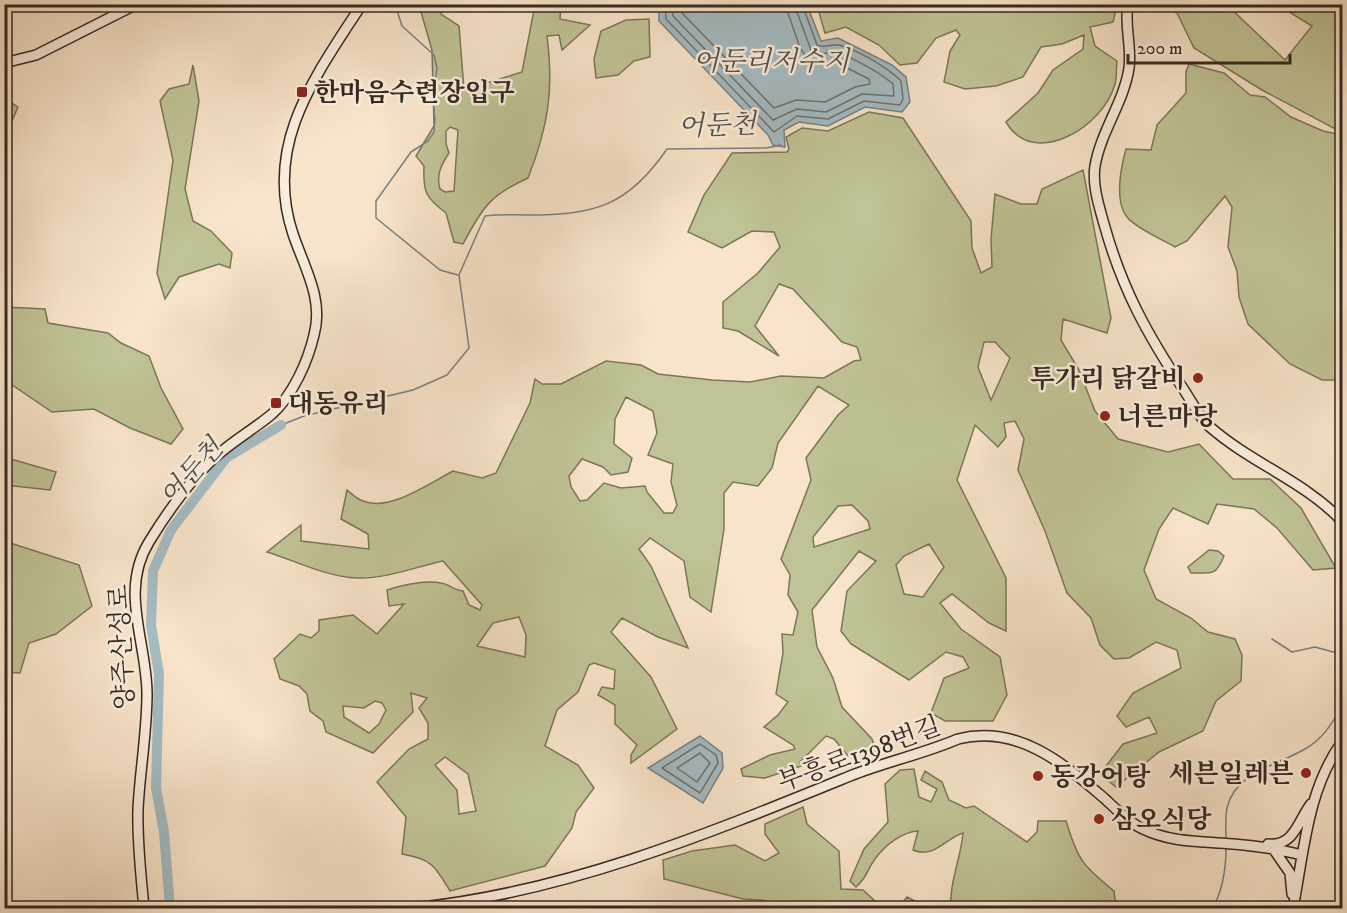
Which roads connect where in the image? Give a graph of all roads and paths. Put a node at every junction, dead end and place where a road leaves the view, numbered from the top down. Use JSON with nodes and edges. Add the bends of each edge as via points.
{"nodes":[{"id":1,"x":137,"y":4,"type":"edge"},
{"id":2,"x":362,"y":4,"type":"edge"},
{"id":3,"x":1128,"y":4,"type":"edge"},
{"id":4,"x":4,"y":63,"type":"edge"},
{"id":5,"x":1342,"y":521,"type":"edge"},
{"id":6,"x":1342,"y":742,"type":"edge"},
{"id":7,"x":1316,"y":798,"type":"junction"},
{"id":8,"x":1246,"y":846,"type":"junction"},
{"id":9,"x":1274,"y":850,"type":"junction"},
{"id":10,"x":1301,"y":855,"type":"junction"},
{"id":11,"x":144,"y":908,"type":"edge"},
{"id":12,"x":1293,"y":908,"type":"edge"},
{"id":13,"x":413,"y":909,"type":"edge"}],
"edges":[{"from":1,"to":4,"type":"street","via":[[36,55]]},
{"from":2,"to":11,"type":"street","name":"양주산성로","via":[[302,101],[285,154],[288,213],[317,306],[315,333],[306,360],[278,408],[200,473],[148,543],[135,577],[134,603],[145,658],[147,694],[138,808]]},
{"from":3,"to":5,"type":"street","via":[[1130,63],[1126,84],[1102,142],[1095,180],[1111,251],[1128,297],[1207,424],[1224,439],[1316,497]]},
{"from":6,"to":7,"type":"street"},
{"from":7,"to":8,"type":"street","via":[[1288,841]]},
{"from":7,"to":10,"type":"street"},
{"from":8,"to":9,"type":"street","name":"부흥로1398번길"},
{"from":8,"to":13,"type":"street","name":"부흥로1398번길","via":[[1172,839],[1142,829],[1044,752],[998,736],[976,735],[848,776],[663,849],[496,897]]},
{"from":9,"to":10,"type":"street","name":"부흥로1398번길"},
{"from":9,"to":12,"type":"street","via":[[1290,873]]},
{"from":10,"to":12,"type":"street"}]}
